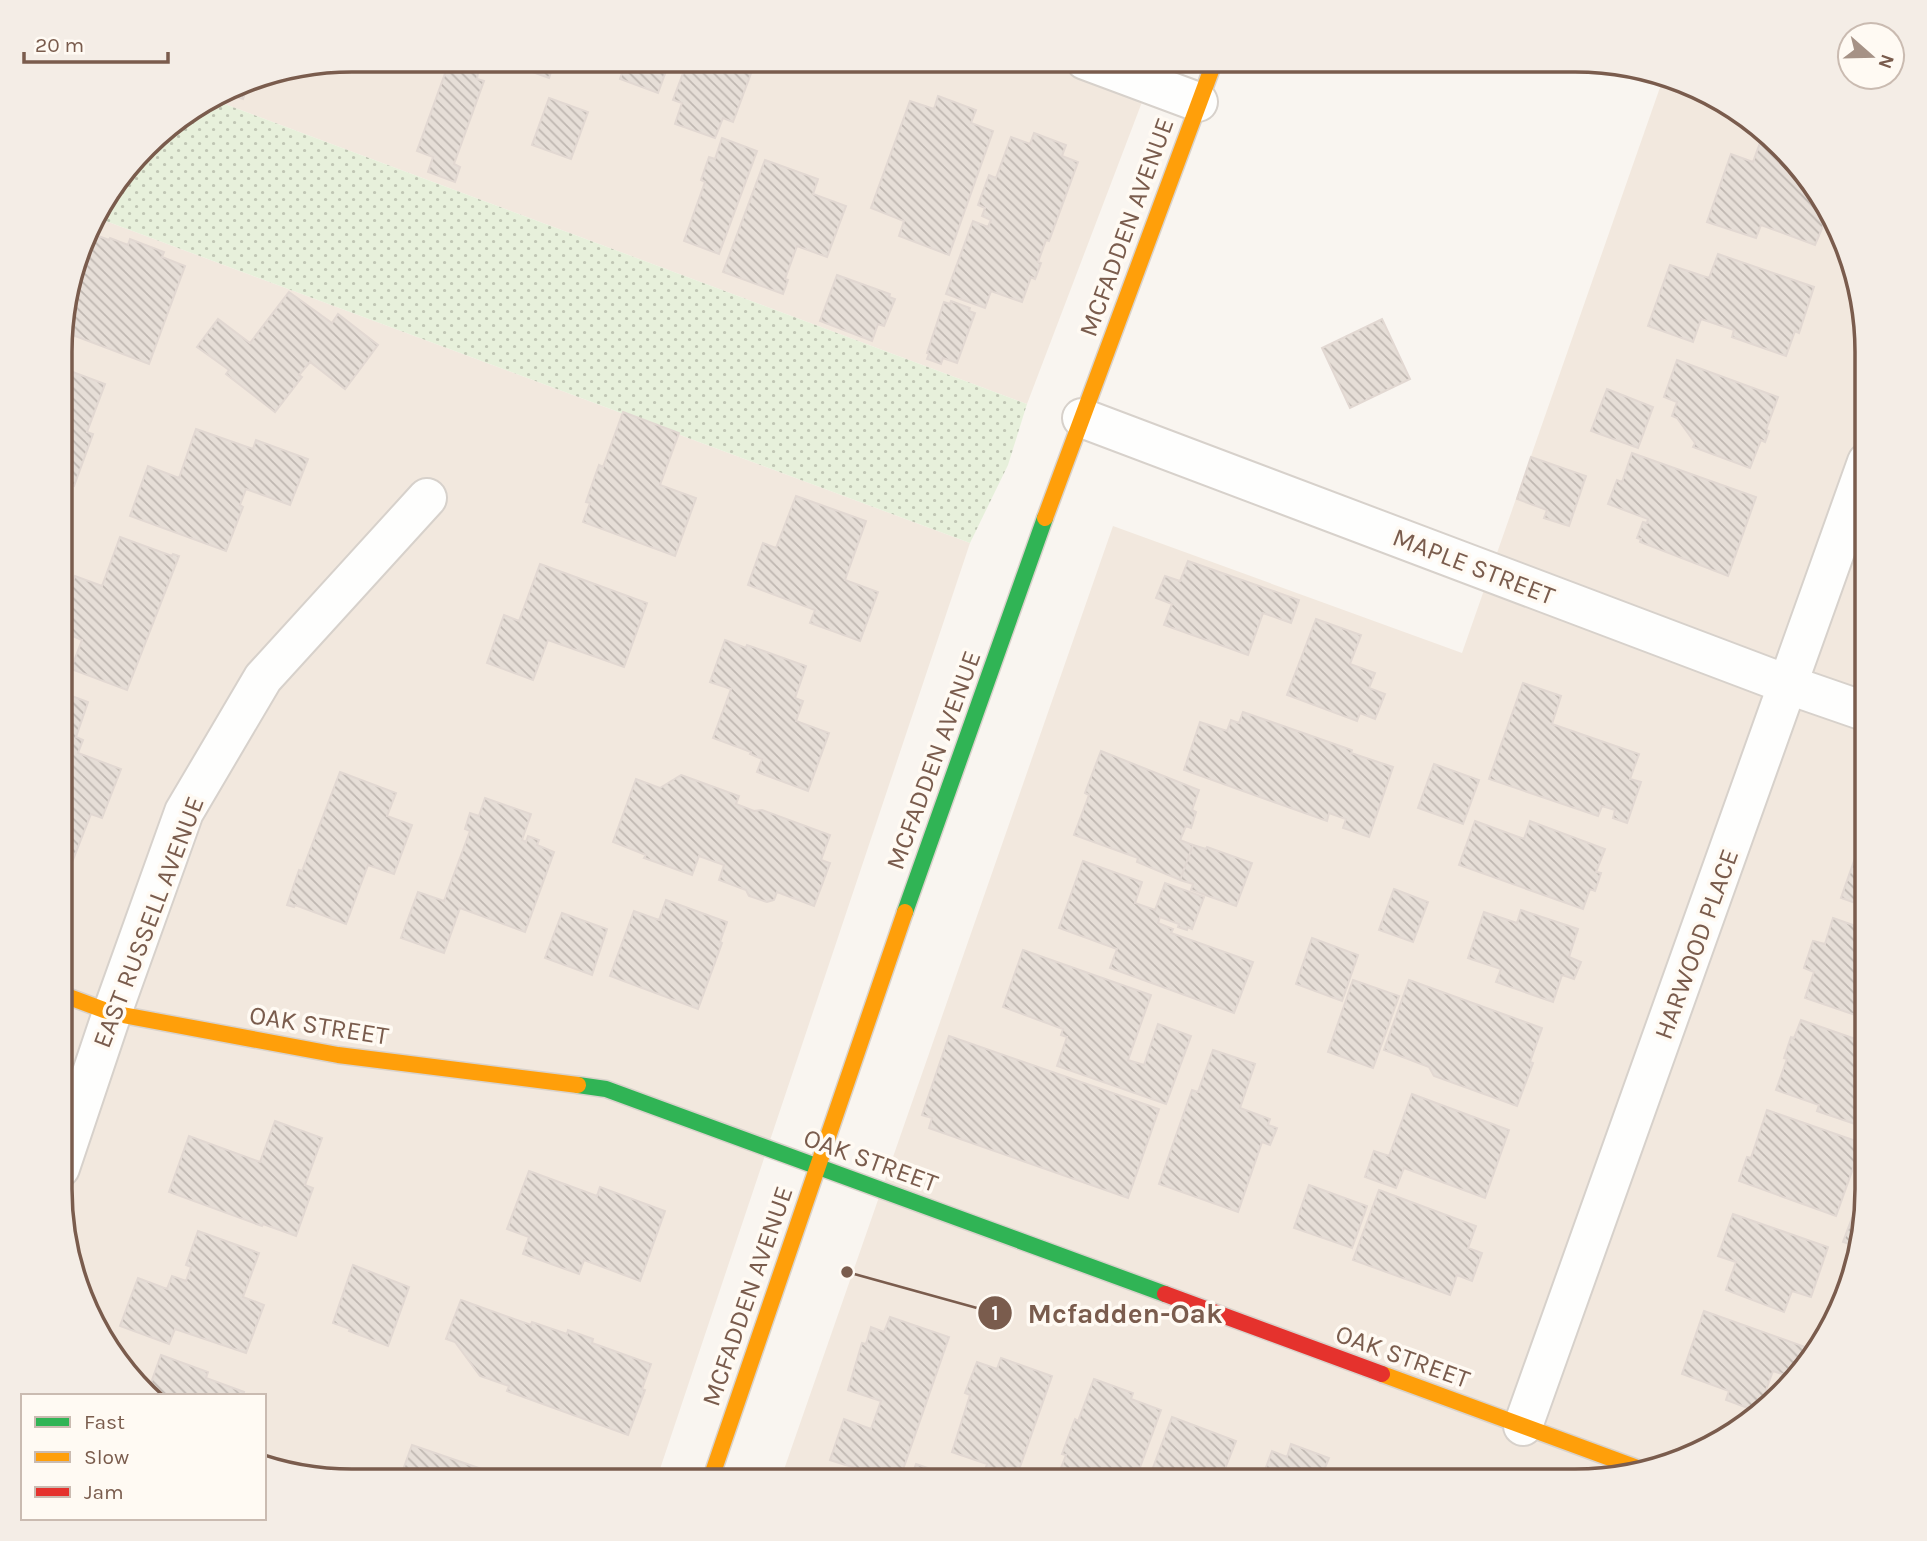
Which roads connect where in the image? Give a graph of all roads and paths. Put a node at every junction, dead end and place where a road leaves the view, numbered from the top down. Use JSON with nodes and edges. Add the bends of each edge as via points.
{"nodes":[{"id":1,"x":1118,"y":72,"type":"edge"},
{"id":2,"x":1210,"y":72,"type":"edge"},
{"id":3,"x":1199,"y":102,"type":"junction"},
{"id":4,"x":1082,"y":418,"type":"junction"},
{"id":5,"x":1855,"y":497,"type":"edge"},
{"id":6,"x":427,"y":498,"type":"dead end"},
{"id":7,"x":1789,"y":685,"type":"junction"},
{"id":8,"x":1855,"y":708,"type":"edge"},
{"id":9,"x":72,"y":998,"type":"edge"},
{"id":10,"x":112,"y":1013,"type":"junction"},
{"id":11,"x":72,"y":1132,"type":"edge"},
{"id":12,"x":817,"y":1166,"type":"junction"},
{"id":13,"x":1523,"y":1426,"type":"junction"},
{"id":14,"x":1628,"y":1464,"type":"edge"},
{"id":15,"x":714,"y":1469,"type":"edge"}],
"edges":[{"from":1,"to":3,"type":"street"},
{"from":2,"to":3,"type":"street","name":"MCFADDEN AVENUE"},
{"from":3,"to":4,"type":"street","name":"MCFADDEN AVENUE"},
{"from":4,"to":7,"type":"street","name":"MAPLE STREET"},
{"from":4,"to":12,"type":"street","name":"MCFADDEN AVENUE"},
{"from":5,"to":7,"type":"street","name":"HARWOOD PLACE"},
{"from":6,"to":10,"type":"street","name":"EAST RUSSELL AVENUE","via":[[263,678],[184,812]]},
{"from":7,"to":8,"type":"street","name":"MAPLE STREET"},
{"from":7,"to":13,"type":"street","name":"HARWOOD PLACE"},
{"from":9,"to":10,"type":"street","name":"OAK STREET"},
{"from":10,"to":11,"type":"street","name":"EAST RUSSELL AVENUE"},
{"from":10,"to":12,"type":"street","name":"OAK STREET","via":[[338,1055],[606,1089]]},
{"from":12,"to":13,"type":"street","name":"OAK STREET"},
{"from":12,"to":15,"type":"street","name":"MCFADDEN AVENUE"},
{"from":13,"to":14,"type":"street","name":"OAK STREET"}]}
